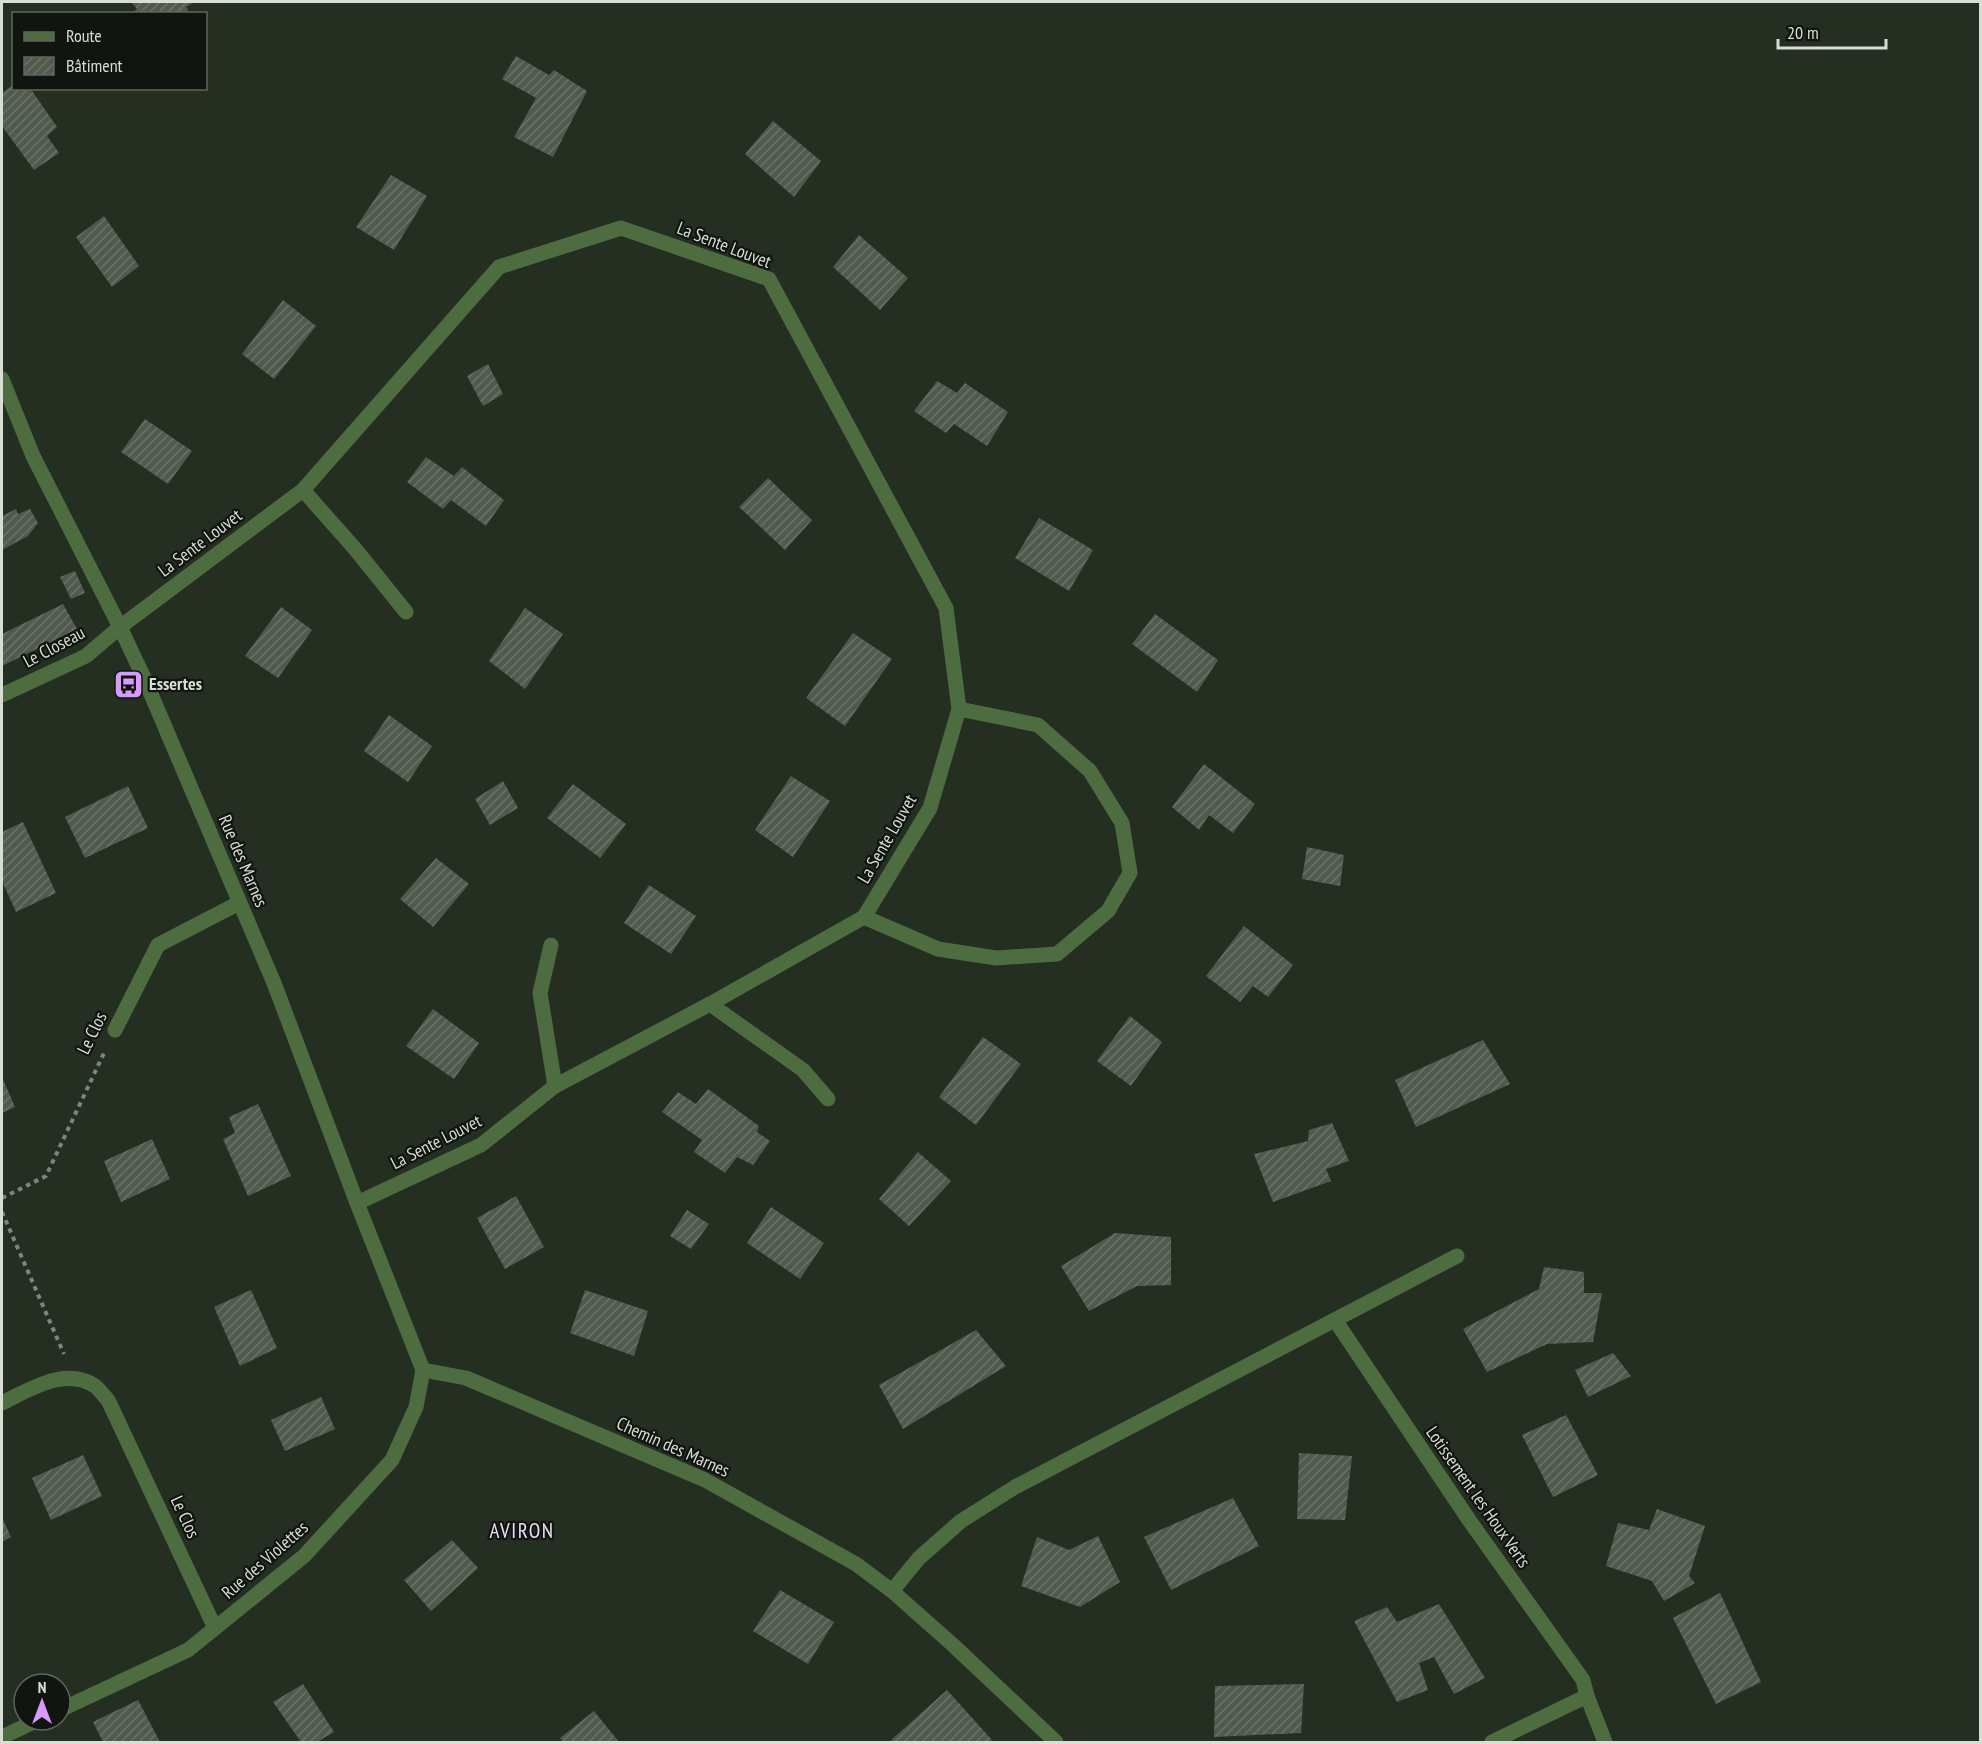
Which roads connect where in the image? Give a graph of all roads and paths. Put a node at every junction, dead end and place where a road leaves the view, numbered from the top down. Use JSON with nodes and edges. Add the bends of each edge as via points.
{"nodes":[{"id":1,"x":2,"y":379,"type":"edge"},
{"id":2,"x":303,"y":490,"type":"junction"},
{"id":3,"x":406,"y":612,"type":"dead end"},
{"id":4,"x":120,"y":627,"type":"junction"},
{"id":5,"x":2,"y":695,"type":"edge"},
{"id":6,"x":959,"y":709,"type":"junction"},
{"id":7,"x":239,"y":903,"type":"junction"},
{"id":8,"x":864,"y":918,"type":"junction"},
{"id":9,"x":550,"y":945,"type":"dead end"},
{"id":10,"x":710,"y":1004,"type":"junction"},
{"id":11,"x":115,"y":1030,"type":"joint"},
{"id":12,"x":555,"y":1086,"type":"junction"},
{"id":13,"x":828,"y":1099,"type":"dead end"},
{"id":14,"x":2,"y":1198,"type":"edge"},
{"id":15,"x":357,"y":1203,"type":"junction"},
{"id":16,"x":2,"y":1212,"type":"edge"},
{"id":17,"x":1457,"y":1256,"type":"dead end"},
{"id":18,"x":1335,"y":1320,"type":"junction"},
{"id":19,"x":423,"y":1370,"type":"junction"},
{"id":20,"x":75,"y":1378,"type":"junction"},
{"id":21,"x":2,"y":1403,"type":"edge"},
{"id":22,"x":892,"y":1591,"type":"junction"},
{"id":23,"x":215,"y":1628,"type":"junction"},
{"id":24,"x":1587,"y":1696,"type":"junction"},
{"id":25,"x":72,"y":1704,"type":"edge"},
{"id":26,"x":1056,"y":1743,"type":"edge"},
{"id":27,"x":1492,"y":1743,"type":"edge"},
{"id":28,"x":1605,"y":1743,"type":"edge"}],
"edges":[{"from":1,"to":4,"type":"street","name":"Rue des Marnes","via":[[33,456]]},
{"from":2,"to":3,"type":"street"},
{"from":2,"to":4,"type":"street","name":"La Sente Louvet"},
{"from":2,"to":6,"type":"street","name":"La Sente Louvet","via":[[499,267],[621,228],[769,279],[946,608]]},
{"from":4,"to":5,"type":"street","name":"Le Closeau","via":[[86,656]]},
{"from":4,"to":7,"type":"street","name":"Rue des Marnes"},
{"from":6,"to":8,"type":"street","name":"La Sente Louvet","via":[[930,808]]},
{"from":6,"to":8,"type":"street","via":[[1038,725],[1090,771],[1122,824],[1130,873],[1108,911],[1057,954],[996,958],[938,949]]},
{"from":7,"to":11,"type":"street","name":"Le Clos","via":[[158,945]]},
{"from":7,"to":15,"type":"street","name":"Rue des Marnes","via":[[274,983]]},
{"from":8,"to":10,"type":"street","name":"La Sente Louvet"},
{"from":9,"to":12,"type":"street","via":[[540,993]]},
{"from":10,"to":12,"type":"street","name":"La Sente Louvet"},
{"from":10,"to":13,"type":"street","via":[[803,1070]]},
{"from":11,"to":14,"type":"path","name":"Le Clos","via":[[46,1176]]},
{"from":12,"to":15,"type":"street","name":"La Sente Louvet","via":[[481,1145]]},
{"from":15,"to":19,"type":"street","name":"Rue des Marnes"},
{"from":16,"to":20,"type":"path"},
{"from":17,"to":18,"type":"street"},
{"from":18,"to":22,"type":"street","via":[[1014,1487],[961,1521],[919,1558]]},
{"from":18,"to":24,"type":"street","name":"Lotissement les Houx Verts","via":[[1469,1520],[1583,1680]]},
{"from":19,"to":22,"type":"street","name":"Chemin des Marnes","via":[[466,1378],[705,1480],[856,1564]]},
{"from":19,"to":23,"type":"street","name":"Rue des Violettes","via":[[416,1407],[392,1460],[304,1556]]},
{"from":20,"to":21,"type":"street","via":[[46,1381]]},
{"from":20,"to":23,"type":"street","name":"Le Clos","via":[[94,1386],[108,1400]]},
{"from":22,"to":26,"type":"street","name":"Chemin des Marnes"},
{"from":23,"to":25,"type":"street","name":"Rue des Violettes","via":[[188,1650]]},
{"from":24,"to":27,"type":"street"},
{"from":24,"to":28,"type":"street","name":"Lotissement les Houx Verts"}]}
